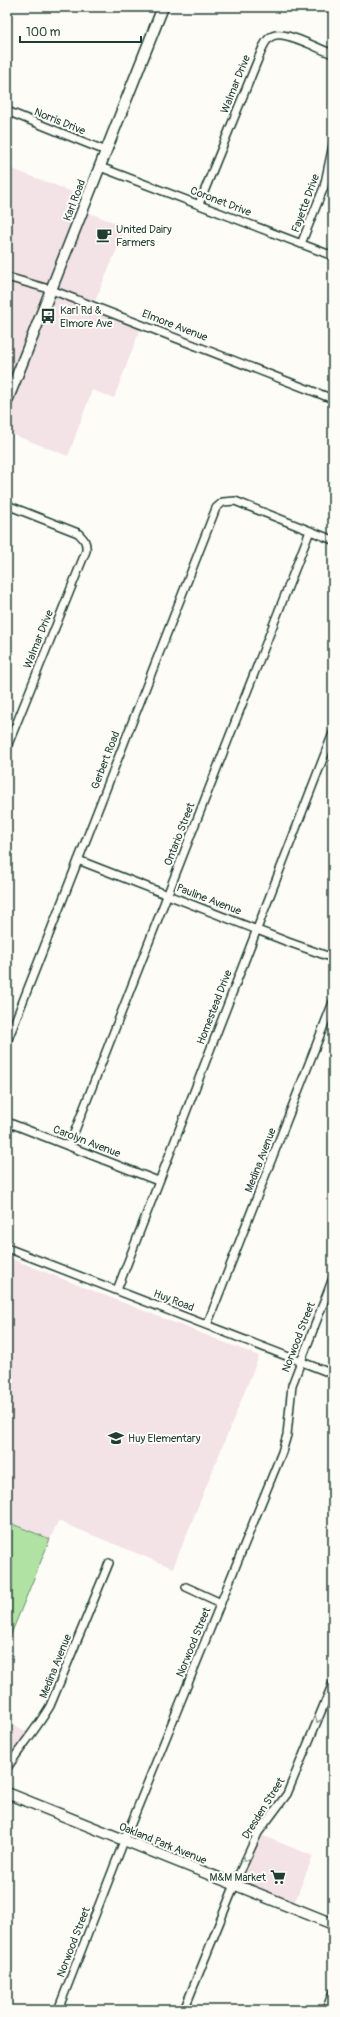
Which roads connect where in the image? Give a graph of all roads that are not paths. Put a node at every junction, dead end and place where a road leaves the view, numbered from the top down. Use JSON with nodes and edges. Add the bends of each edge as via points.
{"nodes":[{"id":1,"x":163,"y":7,"type":"edge"},
{"id":2,"x":333,"y":54,"type":"edge"},
{"id":3,"x":7,"y":111,"type":"edge"},
{"id":4,"x":333,"y":145,"type":"edge"},
{"id":5,"x":106,"y":151,"type":"junction"},
{"id":6,"x":100,"y":167,"type":"junction"},
{"id":7,"x":200,"y":204,"type":"junction"},
{"id":8,"x":301,"y":244,"type":"junction"},
{"id":9,"x":333,"y":256,"type":"edge"},
{"id":10,"x":7,"y":277,"type":"edge"},
{"id":11,"x":51,"y":291,"type":"junction"},
{"id":12,"x":333,"y":399,"type":"edge"},
{"id":13,"x":7,"y":401,"type":"edge"},
{"id":14,"x":7,"y":505,"type":"edge"},
{"id":15,"x":310,"y":530,"type":"junction"},
{"id":16,"x":333,"y":540,"type":"edge"},
{"id":17,"x":333,"y":733,"type":"edge"},
{"id":18,"x":7,"y":747,"type":"edge"},
{"id":19,"x":78,"y":860,"type":"junction"},
{"id":20,"x":167,"y":895,"type":"junction"},
{"id":21,"x":256,"y":930,"type":"junction"},
{"id":22,"x":333,"y":958,"type":"edge"},
{"id":23,"x":333,"y":1002,"type":"edge"},
{"id":24,"x":7,"y":1042,"type":"edge"},
{"id":25,"x":7,"y":1122,"type":"edge"},
{"id":26,"x":69,"y":1146,"type":"junction"},
{"id":27,"x":158,"y":1181,"type":"junction"},
{"id":28,"x":7,"y":1248,"type":"edge"},
{"id":29,"x":333,"y":1278,"type":"edge"},
{"id":30,"x":117,"y":1290,"type":"junction"},
{"id":31,"x":207,"y":1325,"type":"junction"},
{"id":32,"x":300,"y":1363,"type":"junction"},
{"id":33,"x":333,"y":1374,"type":"edge"},
{"id":34,"x":108,"y":1563,"type":"dead end"},
{"id":35,"x":186,"y":1587,"type":"dead end"},
{"id":36,"x":221,"y":1603,"type":"junction"},
{"id":37,"x":333,"y":1683,"type":"edge"},
{"id":38,"x":7,"y":1768,"type":"edge"},
{"id":39,"x":7,"y":1793,"type":"edge"},
{"id":40,"x":124,"y":1841,"type":"junction"},
{"id":41,"x":235,"y":1885,"type":"junction"},
{"id":42,"x":333,"y":1924,"type":"edge"},
{"id":43,"x":333,"y":1992,"type":"edge"},
{"id":44,"x":58,"y":2010,"type":"edge"},
{"id":45,"x":184,"y":2010,"type":"edge"},
{"id":46,"x":326,"y":2010,"type":"edge"}],
"edges":[{"from":1,"to":5,"type":"main road","name":"Karl Road"},
{"from":2,"to":7,"type":"street","name":"Walmar Drive","via":[[284,35],[275,35],[267,39]]},
{"from":3,"to":5,"type":"street","name":"Norris Drive"},
{"from":4,"to":8,"type":"street","name":"Fayette Drive","via":[[324,187]]},
{"from":5,"to":6,"type":"main road","name":"Karl Road"},
{"from":6,"to":7,"type":"street","name":"Coronet Drive"},
{"from":6,"to":11,"type":"main road","name":"Karl Road"},
{"from":7,"to":8,"type":"street","name":"Coronet Drive"},
{"from":8,"to":9,"type":"street","name":"Coronet Drive"},
{"from":10,"to":11,"type":"street","name":"Elmore Avenue"},
{"from":11,"to":12,"type":"street","name":"Elmore Avenue"},
{"from":11,"to":13,"type":"main road","name":"Karl Road"},
{"from":14,"to":18,"type":"street","name":"Walmar Drive","via":[[78,533],[84,539],[86,551]]},
{"from":15,"to":16,"type":"street"},
{"from":15,"to":19,"type":"street","name":"Gerbert Road","via":[[235,501],[223,502],[216,508]]},
{"from":15,"to":20,"type":"street","name":"Ontario Street"},
{"from":17,"to":21,"type":"street","name":"Homestead Drive"},
{"from":19,"to":20,"type":"street","name":"Pauline Avenue"},
{"from":19,"to":24,"type":"street","name":"Gerbert Road"},
{"from":20,"to":21,"type":"street","name":"Pauline Avenue"},
{"from":20,"to":26,"type":"street","name":"Ontario Street"},
{"from":21,"to":22,"type":"street","name":"Pauline Avenue"},
{"from":21,"to":27,"type":"street","name":"Homestead Drive"},
{"from":23,"to":31,"type":"street","name":"Medina Avenue"},
{"from":25,"to":26,"type":"street","name":"Carolyn Avenue"},
{"from":26,"to":27,"type":"street","name":"Carolyn Avenue"},
{"from":27,"to":30,"type":"street","name":"Homestead Drive"},
{"from":28,"to":30,"type":"street","name":"Huy Road"},
{"from":29,"to":32,"type":"street","name":"Norwood Street"},
{"from":30,"to":31,"type":"street","name":"Huy Road"},
{"from":31,"to":32,"type":"street","name":"Huy Road"},
{"from":32,"to":33,"type":"street","name":"Huy Road"},
{"from":32,"to":36,"type":"street","name":"Norwood Street","via":[[292,1385],[287,1435],[282,1452]]},
{"from":34,"to":38,"type":"street","name":"Medina Avenue","via":[[50,1706],[38,1727],[27,1738]]},
{"from":35,"to":36,"type":"street"},
{"from":36,"to":40,"type":"street","name":"Norwood Street"},
{"from":37,"to":41,"type":"street","name":"Dresden Street","one_way":true,"via":[[288,1794],[258,1833]]},
{"from":39,"to":40,"type":"main road","name":"Oakland Park Avenue"},
{"from":40,"to":41,"type":"main road","name":"Oakland Park Avenue"},
{"from":40,"to":44,"type":"street","name":"Norwood Street"},
{"from":41,"to":42,"type":"main road","name":"Oakland Park Avenue"},
{"from":41,"to":45,"type":"street","name":"Dresden Street"},
{"from":43,"to":46,"type":"street"}]}
